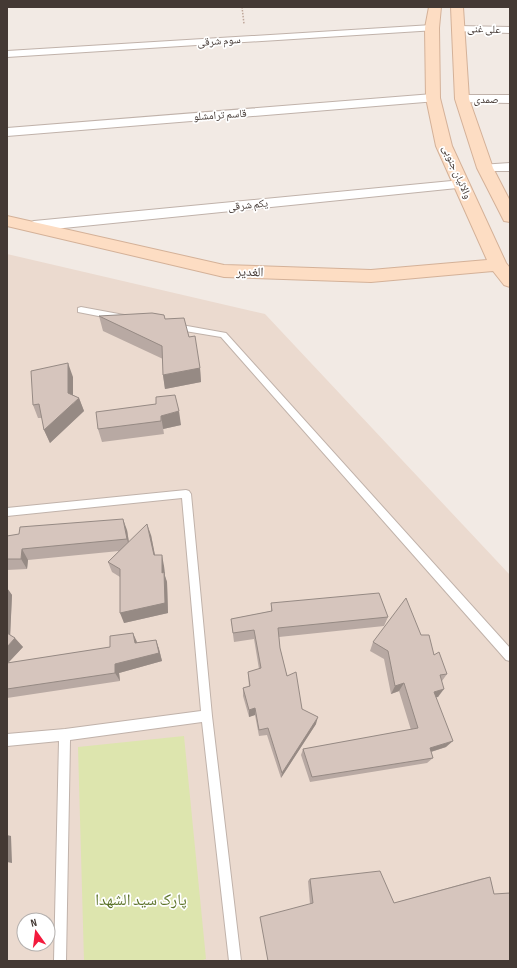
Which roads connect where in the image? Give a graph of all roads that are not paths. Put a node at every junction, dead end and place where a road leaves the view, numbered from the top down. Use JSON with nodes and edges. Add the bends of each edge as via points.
{"nodes":[{"id":1,"x":435,"y":7,"type":"edge"},
{"id":2,"x":457,"y":7,"type":"edge"},
{"id":3,"x":432,"y":28,"type":"junction"},
{"id":4,"x":458,"y":29,"type":"junction"},
{"id":5,"x":510,"y":30,"type":"edge"},
{"id":6,"x":7,"y":54,"type":"edge"},
{"id":7,"x":433,"y":98,"type":"junction"},
{"id":8,"x":462,"y":99,"type":"junction"},
{"id":9,"x":510,"y":99,"type":"edge"},
{"id":10,"x":7,"y":132,"type":"edge"},
{"id":11,"x":510,"y":167,"type":"edge"},
{"id":12,"x":485,"y":168,"type":"junction"},
{"id":13,"x":462,"y":184,"type":"junction"},
{"id":14,"x":510,"y":217,"type":"edge"},
{"id":15,"x":7,"y":221,"type":"edge"},
{"id":16,"x":34,"y":226,"type":"junction"},
{"id":17,"x":501,"y":258,"type":"edge"},
{"id":18,"x":510,"y":281,"type":"edge"},
{"id":19,"x":81,"y":310,"type":"dead end"},
{"id":20,"x":133,"y":319,"type":"edge"},
{"id":21,"x":171,"y":326,"type":"edge"},
{"id":22,"x":7,"y":512,"type":"edge"},
{"id":23,"x":510,"y":656,"type":"edge"},
{"id":24,"x":207,"y":716,"type":"junction"},
{"id":25,"x":65,"y":735,"type":"junction"},
{"id":26,"x":7,"y":740,"type":"edge"},
{"id":27,"x":60,"y":961,"type":"edge"},
{"id":28,"x":235,"y":961,"type":"edge"}],
"edges":[{"from":1,"to":3,"type":"main road","name":"والائیان جنوبی"},
{"from":2,"to":4,"type":"main road"},
{"from":3,"to":4,"type":"main road"},
{"from":3,"to":6,"type":"street","name":"سوم شرقی"},
{"from":3,"to":7,"type":"main road","name":"والائیان جنوبی"},
{"from":4,"to":5,"type":"street","name":"علی غنی"},
{"from":4,"to":8,"type":"main road"},
{"from":7,"to":10,"type":"street","name":"قاسم ترامشلو"},
{"from":7,"to":13,"type":"main road","name":"والائیان جنوبی","via":[[444,146]]},
{"from":8,"to":9,"type":"street","name":"صمدی"},
{"from":8,"to":12,"type":"main road"},
{"from":11,"to":12,"type":"street"},
{"from":12,"to":14,"type":"main road"},
{"from":13,"to":16,"type":"street","name":"یکم شرقی"},
{"from":13,"to":17,"type":"main road","name":"والائیان جنوبی"},
{"from":15,"to":16,"type":"main road","name":"الغدیر"},
{"from":16,"to":17,"type":"main road","name":"الغدیر","via":[[224,272],[371,276]]},
{"from":17,"to":18,"type":"main road","name":"والائیان جنوبی"},
{"from":19,"to":20,"type":"lane"},
{"from":21,"to":23,"type":"lane","via":[[223,335]]},
{"from":22,"to":24,"type":"lane","via":[[186,494]]},
{"from":24,"to":25,"type":"lane"},
{"from":24,"to":28,"type":"lane"},
{"from":25,"to":26,"type":"lane"},
{"from":25,"to":27,"type":"lane"}]}
